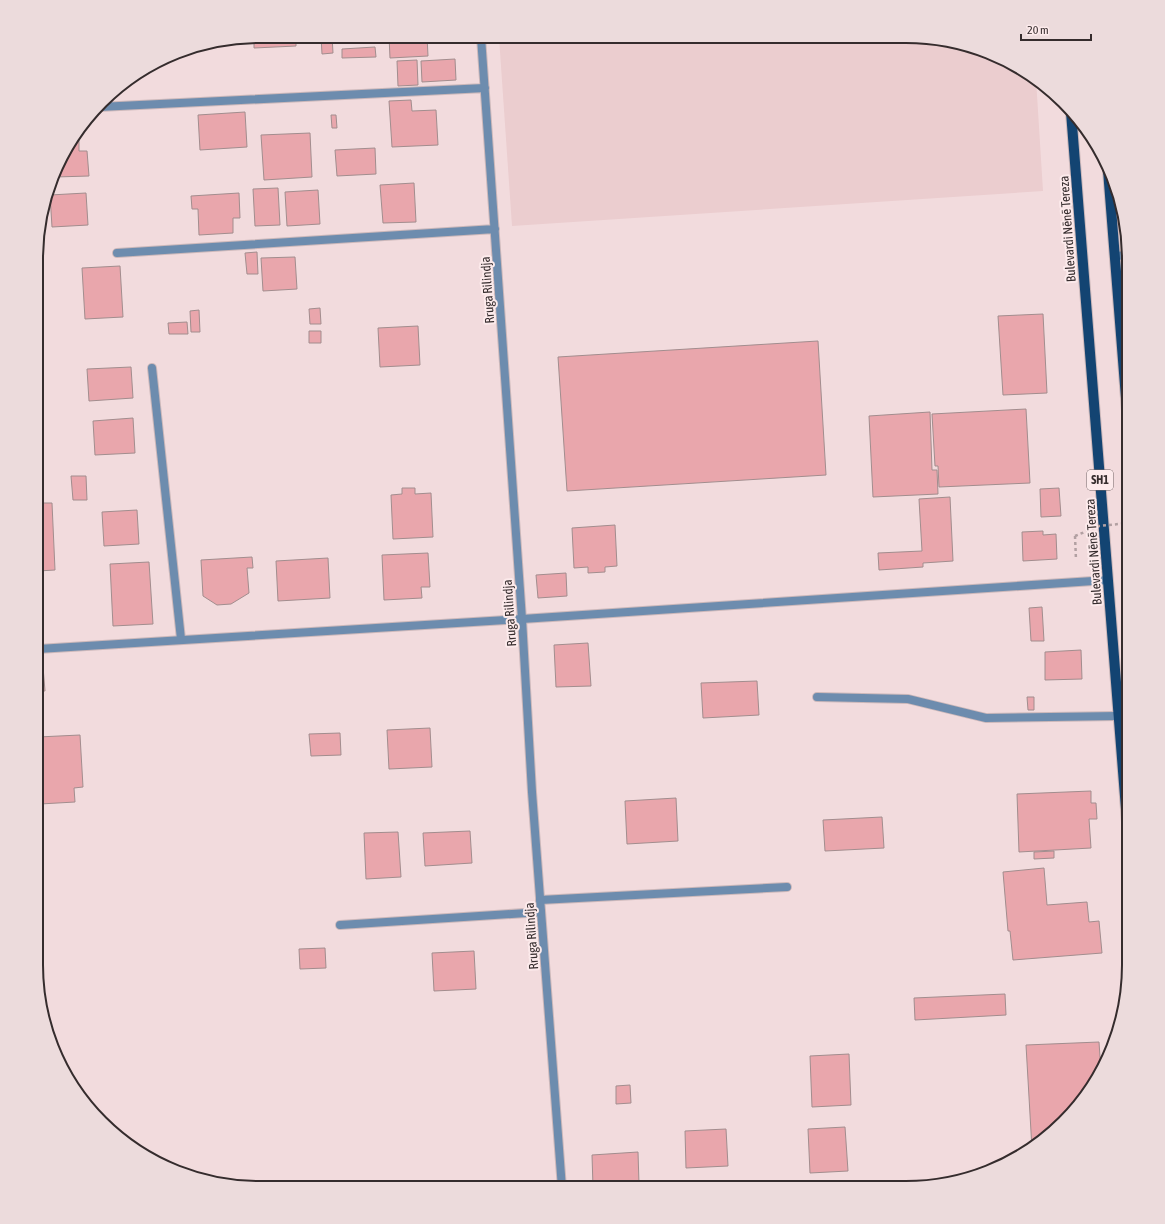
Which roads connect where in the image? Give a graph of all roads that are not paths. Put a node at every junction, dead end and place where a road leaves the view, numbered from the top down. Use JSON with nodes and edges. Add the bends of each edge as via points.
{"nodes":[{"id":1,"x":481,"y":43,"type":"edge"},
{"id":2,"x":484,"y":88,"type":"junction"},
{"id":3,"x":105,"y":107,"type":"edge"},
{"id":4,"x":1072,"y":121,"type":"edge"},
{"id":5,"x":1109,"y":184,"type":"edge"},
{"id":6,"x":495,"y":229,"type":"junction"},
{"id":7,"x":117,"y":253,"type":"dead end"},
{"id":8,"x":1122,"y":255,"type":"edge"},
{"id":9,"x":1115,"y":256,"type":"junction"},
{"id":10,"x":1122,"y":353,"type":"edge"},
{"id":11,"x":152,"y":368,"type":"dead end"},
{"id":12,"x":1108,"y":580,"type":"junction"},
{"id":13,"x":522,"y":619,"type":"junction"},
{"id":14,"x":181,"y":639,"type":"junction"},
{"id":15,"x":43,"y":648,"type":"edge"},
{"id":16,"x":817,"y":697,"type":"dead end"},
{"id":17,"x":1118,"y":716,"type":"junction"},
{"id":18,"x":1122,"y":768,"type":"edge"},
{"id":19,"x":787,"y":887,"type":"dead end"},
{"id":20,"x":540,"y":900,"type":"junction"},
{"id":21,"x":541,"y":912,"type":"junction"},
{"id":22,"x":340,"y":925,"type":"dead end"},
{"id":23,"x":561,"y":1181,"type":"edge"}],
"edges":[{"from":1,"to":2,"type":"street","name":"Rruga Rilindja"},
{"from":2,"to":3,"type":"street"},
{"from":2,"to":6,"type":"street","name":"Rruga Rilindja"},
{"from":4,"to":12,"type":"main road","name":"Bulevardi Nënë Tereza","number":"SH1"},
{"from":5,"to":9,"type":"main road"},
{"from":6,"to":7,"type":"street"},
{"from":6,"to":13,"type":"street","name":"Rruga Rilindja"},
{"from":8,"to":9,"type":"street"},
{"from":9,"to":10,"type":"main road"},
{"from":11,"to":14,"type":"street"},
{"from":12,"to":13,"type":"street"},
{"from":12,"to":17,"type":"main road","name":"Bulevardi Nënë Tereza","number":"SH1"},
{"from":13,"to":14,"type":"street"},
{"from":13,"to":20,"type":"street","name":"Rruga Rilindja"},
{"from":14,"to":15,"type":"street"},
{"from":16,"to":17,"type":"street","via":[[908,699],[986,718]]},
{"from":17,"to":18,"type":"main road","name":"Bulevardi Nënë Tereza","number":"SH1"},
{"from":19,"to":20,"type":"street"},
{"from":20,"to":21,"type":"street","name":"Rruga Rilindja"},
{"from":21,"to":22,"type":"street"},
{"from":21,"to":23,"type":"street","name":"Rruga Rilindja"}]}
